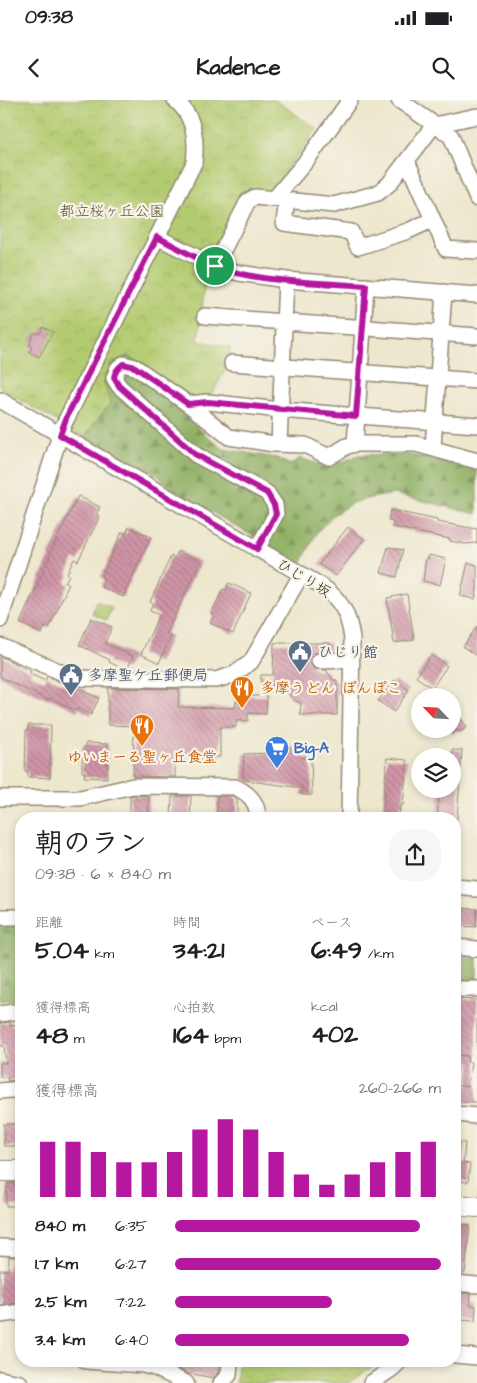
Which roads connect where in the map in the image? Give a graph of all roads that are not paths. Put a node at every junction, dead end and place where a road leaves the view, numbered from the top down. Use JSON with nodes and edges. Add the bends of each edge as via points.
{"nodes":[{"id":1,"x":175,"y":100,"type":"edge"},
{"id":2,"x":350,"y":100,"type":"edge"},
{"id":3,"x":399,"y":100,"type":"edge"},
{"id":4,"x":477,"y":116,"type":"edge"},
{"id":5,"x":434,"y":125,"type":"junction"},
{"id":6,"x":407,"y":161,"type":"junction"},
{"id":7,"x":477,"y":199,"type":"edge"},
{"id":8,"x":280,"y":200,"type":"junction"},
{"id":9,"x":432,"y":220,"type":"junction"},
{"id":10,"x":157,"y":237,"type":"junction"},
{"id":11,"x":477,"y":251,"type":"edge"},
{"id":12,"x":215,"y":266,"type":"junction"},
{"id":13,"x":286,"y":280,"type":"junction"},
{"id":14,"x":366,"y":286,"type":"junction"},
{"id":15,"x":444,"y":292,"type":"junction"},
{"id":16,"x":477,"y":295,"type":"edge"},
{"id":17,"x":205,"y":316,"type":"dead end"},
{"id":18,"x":284,"y":322,"type":"junction"},
{"id":19,"x":363,"y":328,"type":"junction"},
{"id":20,"x":441,"y":334,"type":"junction"},
{"id":21,"x":477,"y":336,"type":"edge"},
{"id":22,"x":232,"y":363,"type":"dead end"},
{"id":23,"x":282,"y":368,"type":"junction"},
{"id":24,"x":359,"y":373,"type":"junction"},
{"id":25,"x":438,"y":379,"type":"junction"},
{"id":26,"x":477,"y":381,"type":"edge"},
{"id":27,"x":0,"y":400,"type":"edge"},
{"id":28,"x":188,"y":404,"type":"junction"},
{"id":29,"x":280,"y":410,"type":"junction"},
{"id":30,"x":356,"y":416,"type":"junction"},
{"id":31,"x":434,"y":423,"type":"junction"},
{"id":32,"x":477,"y":425,"type":"edge"},
{"id":33,"x":60,"y":435,"type":"junction"},
{"id":34,"x":279,"y":444,"type":"junction"},
{"id":35,"x":355,"y":444,"type":"junction"},
{"id":36,"x":433,"y":448,"type":"junction"},
{"id":37,"x":477,"y":461,"type":"edge"},
{"id":38,"x":257,"y":549,"type":"junction"},
{"id":39,"x":301,"y":576,"type":"junction"},
{"id":40,"x":0,"y":620,"type":"edge"},
{"id":41,"x":0,"y":646,"type":"edge"},
{"id":42,"x":351,"y":660,"type":"junction"},
{"id":43,"x":320,"y":661,"type":"dead end"},
{"id":44,"x":0,"y":798,"type":"edge"},
{"id":45,"x":257,"y":812,"type":"edge"},
{"id":46,"x":349,"y":812,"type":"edge"},
{"id":47,"x":461,"y":888,"type":"edge"},
{"id":48,"x":477,"y":889,"type":"edge"},
{"id":49,"x":0,"y":917,"type":"edge"},
{"id":50,"x":15,"y":917,"type":"edge"},
{"id":51,"x":461,"y":948,"type":"edge"},
{"id":52,"x":477,"y":949,"type":"edge"},
{"id":53,"x":461,"y":989,"type":"edge"},
{"id":54,"x":477,"y":989,"type":"edge"},
{"id":55,"x":15,"y":1012,"type":"edge"},
{"id":56,"x":0,"y":1014,"type":"edge"},
{"id":57,"x":15,"y":1090,"type":"edge"},
{"id":58,"x":0,"y":1091,"type":"edge"},
{"id":59,"x":461,"y":1115,"type":"edge"},
{"id":60,"x":477,"y":1116,"type":"edge"},
{"id":61,"x":0,"y":1158,"type":"edge"},
{"id":62,"x":15,"y":1159,"type":"edge"},
{"id":63,"x":0,"y":1171,"type":"edge"},
{"id":64,"x":15,"y":1171,"type":"edge"},
{"id":65,"x":461,"y":1193,"type":"edge"},
{"id":66,"x":477,"y":1194,"type":"edge"},
{"id":67,"x":461,"y":1206,"type":"edge"},
{"id":68,"x":477,"y":1207,"type":"edge"},
{"id":69,"x":0,"y":1248,"type":"edge"},
{"id":70,"x":15,"y":1248,"type":"edge"},
{"id":71,"x":461,"y":1284,"type":"edge"},
{"id":72,"x":477,"y":1285,"type":"edge"},
{"id":73,"x":15,"y":1313,"type":"edge"},
{"id":74,"x":0,"y":1315,"type":"edge"},
{"id":75,"x":461,"y":1356,"type":"edge"},
{"id":76,"x":477,"y":1357,"type":"edge"},
{"id":77,"x":149,"y":1367,"type":"edge"},
{"id":78,"x":230,"y":1367,"type":"edge"},
{"id":79,"x":394,"y":1367,"type":"edge"},
{"id":80,"x":186,"y":1383,"type":"edge"},
{"id":81,"x":221,"y":1383,"type":"edge"},
{"id":82,"x":371,"y":1383,"type":"edge"}],
"edges":[{"from":1,"to":10,"type":"street","via":[[192,123],[194,163]]},
{"from":2,"to":8,"type":"street"},
{"from":3,"to":5,"type":"street"},
{"from":4,"to":5,"type":"street"},
{"from":5,"to":6,"type":"street"},
{"from":5,"to":7,"type":"street","via":[[451,136]]},
{"from":6,"to":8,"type":"street","via":[[378,193],[334,206]]},
{"from":6,"to":9,"type":"street"},
{"from":8,"to":9,"type":"street","via":[[284,223],[351,232],[358,247]]},
{"from":8,"to":12,"type":"street","via":[[255,197],[248,201]]},
{"from":9,"to":11,"type":"street","via":[[446,249]]},
{"from":10,"to":12,"type":"street"},
{"from":10,"to":33,"type":"street"},
{"from":12,"to":13,"type":"street"},
{"from":13,"to":14,"type":"street"},
{"from":13,"to":18,"type":"street"},
{"from":14,"to":15,"type":"street"},
{"from":14,"to":19,"type":"street"},
{"from":15,"to":16,"type":"street"},
{"from":15,"to":20,"type":"street"},
{"from":17,"to":18,"type":"street"},
{"from":18,"to":19,"type":"street"},
{"from":18,"to":23,"type":"street"},
{"from":19,"to":20,"type":"street"},
{"from":19,"to":24,"type":"street"},
{"from":20,"to":21,"type":"street"},
{"from":20,"to":25,"type":"street"},
{"from":22,"to":23,"type":"street"},
{"from":23,"to":24,"type":"street"},
{"from":23,"to":29,"type":"street"},
{"from":24,"to":25,"type":"street"},
{"from":24,"to":30,"type":"street"},
{"from":25,"to":26,"type":"street"},
{"from":25,"to":31,"type":"street"},
{"from":27,"to":33,"type":"street","name":"ひじり坂"},
{"from":28,"to":29,"type":"street","via":[[208,402]]},
{"from":28,"to":34,"type":"street","via":[[229,437]]},
{"from":28,"to":38,"type":"street","via":[[135,367],[123,364],[115,373],[119,386],[196,455],[267,493],[276,514]]},
{"from":29,"to":30,"type":"street"},
{"from":29,"to":34,"type":"street"},
{"from":30,"to":31,"type":"street"},
{"from":30,"to":35,"type":"street"},
{"from":31,"to":32,"type":"street"},
{"from":31,"to":36,"type":"street"},
{"from":33,"to":38,"type":"street","name":"ひじり坂"},
{"from":33,"to":40,"type":"street"},
{"from":34,"to":35,"type":"street","via":[[305,445],[329,457]]},
{"from":35,"to":36,"type":"street","via":[[416,444]]},
{"from":36,"to":37,"type":"street"},
{"from":38,"to":39,"type":"street","name":"ひじり坂"},
{"from":39,"to":41,"type":"street","via":[[251,662],[243,669],[216,680],[75,678]]},
{"from":39,"to":42,"type":"street","name":"ひじり坂","via":[[328,591],[344,610],[350,626]]},
{"from":42,"to":43,"type":"street"},
{"from":42,"to":46,"type":"street","name":"ひじり坂"},
{"from":44,"to":45,"type":"street","via":[[80,798],[133,786],[235,786],[252,798]]},
{"from":47,"to":48,"type":"street"},
{"from":49,"to":50,"type":"street"},
{"from":51,"to":52,"type":"street"},
{"from":53,"to":54,"type":"street"},
{"from":55,"to":56,"type":"street"},
{"from":57,"to":58,"type":"street"},
{"from":59,"to":60,"type":"street"},
{"from":61,"to":62,"type":"main road"},
{"from":63,"to":64,"type":"main road"},
{"from":65,"to":66,"type":"main road"},
{"from":67,"to":68,"type":"main road"},
{"from":69,"to":70,"type":"street"},
{"from":71,"to":72,"type":"street"},
{"from":73,"to":74,"type":"street"},
{"from":75,"to":76,"type":"street"},
{"from":77,"to":80,"type":"street"},
{"from":78,"to":81,"type":"street","via":[[229,1375]]},
{"from":79,"to":82,"type":"street"}]}
